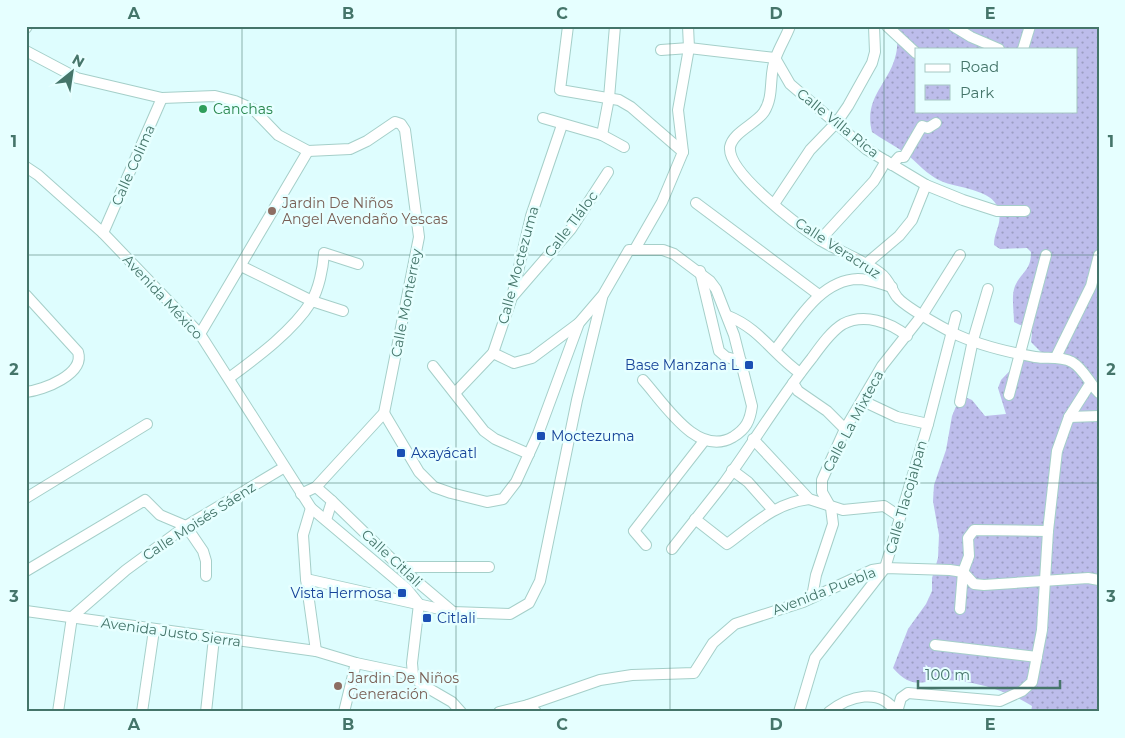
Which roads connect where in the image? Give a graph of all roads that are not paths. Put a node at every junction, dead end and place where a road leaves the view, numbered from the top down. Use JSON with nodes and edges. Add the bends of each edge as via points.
{"nodes":[{"id":1,"x":568,"y":26,"type":"edge"},
{"id":2,"x":615,"y":26,"type":"edge"},
{"id":3,"x":688,"y":26,"type":"edge"},
{"id":4,"x":790,"y":26,"type":"edge"},
{"id":5,"x":874,"y":26,"type":"edge"},
{"id":6,"x":887,"y":26,"type":"edge"},
{"id":7,"x":953,"y":26,"type":"edge"},
{"id":8,"x":1030,"y":26,"type":"edge"},
{"id":9,"x":971,"y":37,"type":"junction"},
{"id":10,"x":689,"y":48,"type":"junction"},
{"id":11,"x":970,"y":48,"type":"edge"},
{"id":12,"x":997,"y":48,"type":"edge"},
{"id":13,"x":1023,"y":48,"type":"edge"},
{"id":14,"x":661,"y":50,"type":"dead end"},
{"id":15,"x":26,"y":51,"type":"edge"},
{"id":16,"x":915,"y":52,"type":"edge"},
{"id":17,"x":775,"y":58,"type":"junction"},
{"id":18,"x":162,"y":98,"type":"junction"},
{"id":19,"x":609,"y":98,"type":"junction"},
{"id":20,"x":543,"y":118,"type":"dead end"},
{"id":21,"x":837,"y":122,"type":"junction"},
{"id":22,"x":936,"y":123,"type":"dead end"},
{"id":23,"x":562,"y":125,"type":"junction"},
{"id":24,"x":602,"y":135,"type":"junction"},
{"id":25,"x":624,"y":147,"type":"dead end"},
{"id":26,"x":308,"y":151,"type":"junction"},
{"id":27,"x":683,"y":152,"type":"junction"},
{"id":28,"x":889,"y":164,"type":"junction"},
{"id":29,"x":26,"y":167,"type":"edge"},
{"id":30,"x":608,"y":172,"type":"dead end"},
{"id":31,"x":926,"y":185,"type":"junction"},
{"id":32,"x":696,"y":203,"type":"dead end"},
{"id":33,"x":774,"y":204,"type":"junction"},
{"id":34,"x":1025,"y":211,"type":"dead end"},
{"id":35,"x":103,"y":233,"type":"junction"},
{"id":36,"x":820,"y":240,"type":"junction"},
{"id":37,"x":635,"y":249,"type":"junction"},
{"id":38,"x":960,"y":255,"type":"dead end"},
{"id":39,"x":1046,"y":255,"type":"dead end"},
{"id":40,"x":1099,"y":255,"type":"edge"},
{"id":41,"x":358,"y":264,"type":"dead end"},
{"id":42,"x":866,"y":264,"type":"junction"},
{"id":43,"x":241,"y":266,"type":"junction"},
{"id":44,"x":700,"y":271,"type":"junction"},
{"id":45,"x":892,"y":287,"type":"junction"},
{"id":46,"x":988,"y":289,"type":"dead end"},
{"id":47,"x":26,"y":295,"type":"edge"},
{"id":48,"x":603,"y":295,"type":"junction"},
{"id":49,"x":819,"y":295,"type":"junction"},
{"id":50,"x":512,"y":297,"type":"junction"},
{"id":51,"x":312,"y":301,"type":"junction"},
{"id":52,"x":344,"y":311,"type":"dead end"},
{"id":53,"x":923,"y":314,"type":"junction"},
{"id":54,"x":728,"y":316,"type":"junction"},
{"id":55,"x":956,"y":316,"type":"dead end"},
{"id":56,"x":579,"y":323,"type":"junction"},
{"id":57,"x":952,"y":332,"type":"junction"},
{"id":58,"x":200,"y":334,"type":"junction"},
{"id":59,"x":907,"y":336,"type":"junction"},
{"id":60,"x":973,"y":340,"type":"junction"},
{"id":61,"x":775,"y":350,"type":"junction"},
{"id":62,"x":492,"y":353,"type":"junction"},
{"id":63,"x":1020,"y":354,"type":"junction"},
{"id":64,"x":1056,"y":357,"type":"junction"},
{"id":65,"x":741,"y":361,"type":"junction"},
{"id":66,"x":434,"y":366,"type":"dead end"},
{"id":67,"x":800,"y":373,"type":"junction"},
{"id":68,"x":228,"y":378,"type":"junction"},
{"id":69,"x":644,"y":380,"type":"dead end"},
{"id":70,"x":793,"y":383,"type":"junction"},
{"id":71,"x":1090,"y":384,"type":"junction"},
{"id":72,"x":28,"y":389,"type":"edge"},
{"id":73,"x":455,"y":393,"type":"junction"},
{"id":74,"x":1099,"y":393,"type":"edge"},
{"id":75,"x":1008,"y":395,"type":"dead end"},
{"id":76,"x":863,"y":401,"type":"junction"},
{"id":77,"x":960,"y":402,"type":"dead end"},
{"id":78,"x":752,"y":406,"type":"junction"},
{"id":79,"x":384,"y":413,"type":"junction"},
{"id":80,"x":1099,"y":416,"type":"edge"},
{"id":81,"x":1069,"y":417,"type":"junction"},
{"id":82,"x":765,"y":422,"type":"junction"},
{"id":83,"x":147,"y":424,"type":"dead end"},
{"id":84,"x":928,"y":424,"type":"junction"},
{"id":85,"x":845,"y":429,"type":"junction"},
{"id":86,"x":753,"y":439,"type":"junction"},
{"id":87,"x":704,"y":441,"type":"junction"},
{"id":88,"x":529,"y":454,"type":"junction"},
{"id":89,"x":283,"y":468,"type":"junction"},
{"id":90,"x":732,"y":470,"type":"junction"},
{"id":91,"x":316,"y":488,"type":"junction"},
{"id":92,"x":301,"y":494,"type":"junction"},
{"id":93,"x":26,"y":498,"type":"edge"},
{"id":94,"x":809,"y":499,"type":"junction"},
{"id":95,"x":332,"y":501,"type":"junction"},
{"id":96,"x":311,"y":508,"type":"junction"},
{"id":97,"x":831,"y":508,"type":"junction"},
{"id":98,"x":773,"y":510,"type":"junction"},
{"id":99,"x":899,"y":516,"type":"junction"},
{"id":100,"x":695,"y":519,"type":"junction"},
{"id":101,"x":326,"y":520,"type":"junction"},
{"id":102,"x":186,"y":526,"type":"junction"},
{"id":103,"x":1048,"y":531,"type":"junction"},
{"id":104,"x":646,"y":545,"type":"dead end"},
{"id":105,"x":672,"y":549,"type":"dead end"},
{"id":106,"x":400,"y":567,"type":"junction"},
{"id":107,"x":489,"y":567,"type":"dead end"},
{"id":108,"x":885,"y":568,"type":"junction"},
{"id":109,"x":26,"y":571,"type":"edge"},
{"id":110,"x":963,"y":572,"type":"junction"},
{"id":111,"x":206,"y":576,"type":"dead end"},
{"id":112,"x":306,"y":579,"type":"junction"},
{"id":113,"x":1099,"y":580,"type":"edge"},
{"id":114,"x":1045,"y":581,"type":"junction"},
{"id":115,"x":812,"y":597,"type":"junction"},
{"id":116,"x":419,"y":604,"type":"junction"},
{"id":117,"x":960,"y":609,"type":"dead end"},
{"id":118,"x":26,"y":611,"type":"edge"},
{"id":119,"x":453,"y":612,"type":"junction"},
{"id":120,"x":72,"y":617,"type":"junction"},
{"id":121,"x":154,"y":630,"type":"junction"},
{"id":122,"x":214,"y":638,"type":"junction"},
{"id":123,"x":935,"y":644,"type":"dead end"},
{"id":124,"x":316,"y":651,"type":"junction"},
{"id":125,"x":1037,"y":657,"type":"junction"},
{"id":126,"x":356,"y":663,"type":"junction"},
{"id":127,"x":413,"y":675,"type":"junction"},
{"id":128,"x":532,"y":708,"type":"edge"},
{"id":129,"x":58,"y":712,"type":"edge"},
{"id":130,"x":142,"y":712,"type":"edge"},
{"id":131,"x":206,"y":712,"type":"edge"},
{"id":132,"x":344,"y":712,"type":"edge"},
{"id":133,"x":461,"y":712,"type":"edge"},
{"id":134,"x":500,"y":712,"type":"edge"},
{"id":135,"x":799,"y":712,"type":"edge"},
{"id":136,"x":829,"y":712,"type":"edge"},
{"id":137,"x":896,"y":712,"type":"edge"}],
"edges":[{"from":1,"to":19,"type":"street","via":[[560,90]]},
{"from":2,"to":19,"type":"street"},
{"from":3,"to":10,"type":"street"},
{"from":4,"to":17,"type":"street"},
{"from":5,"to":21,"type":"street","via":[[876,52],[872,63]]},
{"from":6,"to":16,"type":"street"},
{"from":7,"to":9,"type":"street"},
{"from":8,"to":13,"type":"street"},
{"from":9,"to":11,"type":"street"},
{"from":9,"to":12,"type":"street"},
{"from":10,"to":14,"type":"street"},
{"from":10,"to":17,"type":"street"},
{"from":10,"to":27,"type":"street","via":[[678,110]]},
{"from":15,"to":18,"type":"street","via":[[78,78]]},
{"from":17,"to":21,"type":"street","name":"Calle Villa Rica","via":[[790,84]]},
{"from":17,"to":33,"type":"street","name":"Calle Veracruz","via":[[769,103],[730,147],[732,159],[744,176]]},
{"from":18,"to":26,"type":"street","via":[[215,96],[235,101],[253,109],[278,135]]},
{"from":18,"to":35,"type":"street","name":"Calle Colima"},
{"from":19,"to":24,"type":"street"},
{"from":19,"to":27,"type":"street","via":[[631,107]]},
{"from":20,"to":23,"type":"street"},
{"from":21,"to":28,"type":"street","name":"Calle Villa Rica","via":[[866,149]]},
{"from":21,"to":33,"type":"street","via":[[810,150]]},
{"from":22,"to":28,"type":"street","via":[[928,128],[922,126],[904,156]]},
{"from":23,"to":24,"type":"street"},
{"from":23,"to":50,"type":"street","name":"Calle Moctezuma","via":[[526,233]]},
{"from":24,"to":25,"type":"street"},
{"from":26,"to":43,"type":"street"},
{"from":26,"to":79,"type":"street","name":"Calle Monterrey","via":[[350,149],[395,122],[405,130],[418,237]]},
{"from":27,"to":37,"type":"street","via":[[662,202]]},
{"from":28,"to":31,"type":"street","name":"Calle Villa Rica"},
{"from":28,"to":36,"type":"street"},
{"from":29,"to":35,"type":"street","name":"Avenida México"},
{"from":30,"to":50,"type":"street","name":"Calle Tláloc","via":[[571,229]]},
{"from":31,"to":34,"type":"street","name":"Calle Villa Rica","via":[[997,211]]},
{"from":31,"to":42,"type":"street","via":[[912,220],[899,236]]},
{"from":32,"to":49,"type":"street"},
{"from":33,"to":36,"type":"street","name":"Calle Veracruz"},
{"from":35,"to":58,"type":"street","name":"Avenida México"},
{"from":36,"to":42,"type":"street","name":"Calle Veracruz"},
{"from":37,"to":44,"type":"street","via":[[663,250]]},
{"from":37,"to":48,"type":"street","via":[[629,250]]},
{"from":38,"to":53,"type":"street","name":"Calle La Mixteca"},
{"from":39,"to":63,"type":"street"},
{"from":40,"to":64,"type":"street","via":[[1091,286]]},
{"from":41,"to":51,"type":"street","via":[[324,253]]},
{"from":42,"to":45,"type":"street","name":"Calle Veracruz","via":[[882,274]]},
{"from":43,"to":51,"type":"street"},
{"from":43,"to":58,"type":"street"},
{"from":44,"to":54,"type":"street","via":[[716,288]]},
{"from":44,"to":65,"type":"street","via":[[719,351],[726,357]]},
{"from":45,"to":49,"type":"street","via":[[857,279],[842,282]]},
{"from":45,"to":53,"type":"street","name":"Calle Veracruz","via":[[898,298]]},
{"from":46,"to":60,"type":"street"},
{"from":47,"to":72,"type":"street","via":[[78,352],[79,363],[75,370],[55,382]]},
{"from":48,"to":56,"type":"street"},
{"from":48,"to":119,"type":"street","name":"Calle Citlali","via":[[577,400],[540,581],[529,603],[510,614]]},
{"from":49,"to":61,"type":"street"},
{"from":50,"to":62,"type":"street","name":"Calle Moctezuma"},
{"from":51,"to":52,"type":"street"},
{"from":51,"to":68,"type":"street","via":[[271,346]]},
{"from":53,"to":57,"type":"street","name":"Calle Veracruz"},
{"from":53,"to":59,"type":"street","name":"Calle La Mixteca"},
{"from":54,"to":61,"type":"street","via":[[746,324]]},
{"from":54,"to":65,"type":"street"},
{"from":55,"to":57,"type":"street","name":"Calle Tlacojalpan"},
{"from":56,"to":62,"type":"street","via":[[532,358],[514,363]]},
{"from":56,"to":88,"type":"street"},
{"from":57,"to":60,"type":"street","name":"Calle Veracruz"},
{"from":57,"to":84,"type":"street","name":"Calle Tlacojalpan"},
{"from":58,"to":68,"type":"street","name":"Avenida México"},
{"from":59,"to":67,"type":"street","via":[[894,325],[856,319],[842,325],[824,342]]},
{"from":59,"to":76,"type":"street","name":"Calle La Mixteca","via":[[882,366]]},
{"from":60,"to":63,"type":"street","name":"Calle Veracruz"},
{"from":60,"to":77,"type":"street"},
{"from":61,"to":67,"type":"street","via":[[786,364]]},
{"from":62,"to":73,"type":"street","name":"Calle Moctezuma"},
{"from":63,"to":64,"type":"street","name":"Calle Veracruz"},
{"from":63,"to":75,"type":"street"},
{"from":64,"to":71,"type":"street","name":"Calle Veracruz","via":[[1082,370]]},
{"from":65,"to":78,"type":"street"},
{"from":66,"to":73,"type":"street"},
{"from":67,"to":70,"type":"street"},
{"from":68,"to":89,"type":"street","name":"Avenida México"},
{"from":69,"to":87,"type":"street","via":[[685,428]]},
{"from":70,"to":82,"type":"street"},
{"from":70,"to":85,"type":"street","via":[[798,391],[827,411]]},
{"from":71,"to":74,"type":"street","name":"Calle Veracruz"},
{"from":71,"to":81,"type":"street"},
{"from":73,"to":88,"type":"street","via":[[484,431]]},
{"from":76,"to":84,"type":"street","via":[[897,417]]},
{"from":76,"to":85,"type":"street","name":"Calle La Mixteca"},
{"from":78,"to":82,"type":"street"},
{"from":78,"to":87,"type":"street","via":[[746,428],[731,438],[718,442]]},
{"from":79,"to":88,"type":"street","via":[[419,472],[434,486],[451,493],[487,502],[503,499],[516,482]]},
{"from":79,"to":91,"type":"street"},
{"from":80,"to":81,"type":"street"},
{"from":81,"to":103,"type":"street","via":[[1058,451]]},
{"from":82,"to":86,"type":"street"},
{"from":83,"to":93,"type":"street"},
{"from":84,"to":99,"type":"street","name":"Calle Tlacojalpan"},
{"from":85,"to":97,"type":"street","name":"Calle La Mixteca","via":[[822,480],[822,492]]},
{"from":86,"to":90,"type":"street"},
{"from":86,"to":94,"type":"street"},
{"from":87,"to":104,"type":"street","via":[[634,531]]},
{"from":89,"to":92,"type":"street","name":"Avenida México"},
{"from":89,"to":102,"type":"street","name":"Calle Moisés Sáenz"},
{"from":90,"to":98,"type":"street","via":[[748,482]]},
{"from":90,"to":100,"type":"street"},
{"from":91,"to":92,"type":"street"},
{"from":91,"to":95,"type":"street","name":"Calle Citlali"},
{"from":92,"to":96,"type":"street","name":"Avenida México"},
{"from":94,"to":97,"type":"street"},
{"from":94,"to":98,"type":"street"},
{"from":95,"to":101,"type":"street"},
{"from":95,"to":106,"type":"street","name":"Calle Citlali"},
{"from":96,"to":101,"type":"street","name":"Avenida México"},
{"from":96,"to":112,"type":"street","via":[[304,535]]},
{"from":97,"to":99,"type":"street","via":[[884,506]]},
{"from":97,"to":115,"type":"street","name":"Calle La Mixteca","via":[[833,524]]},
{"from":98,"to":100,"type":"street","via":[[727,544]]},
{"from":99,"to":108,"type":"street","name":"Calle Tlacojalpan"},
{"from":100,"to":105,"type":"street"},
{"from":101,"to":116,"type":"street","name":"Avenida México","via":[[406,588]]},
{"from":102,"to":109,"type":"street","via":[[167,519],[149,502],[142,501]]},
{"from":102,"to":111,"type":"street","via":[[203,551]]},
{"from":102,"to":120,"type":"street","name":"Calle Moisés Sáenz","via":[[126,570]]},
{"from":103,"to":110,"type":"street","via":[[974,530],[968,538],[969,556]]},
{"from":103,"to":114,"type":"street"},
{"from":106,"to":107,"type":"street"},
{"from":106,"to":119,"type":"street","name":"Calle Citlali"},
{"from":108,"to":110,"type":"street","name":"Avenida Puebla"},
{"from":108,"to":115,"type":"street","name":"Avenida Puebla","via":[[872,570]]},
{"from":108,"to":135,"type":"street","name":"Calle Tlacojalpan","via":[[815,658]]},
{"from":110,"to":114,"type":"street","via":[[974,584]]},
{"from":110,"to":117,"type":"street"},
{"from":112,"to":116,"type":"street","name":"Calle Citlali"},
{"from":112,"to":124,"type":"street"},
{"from":113,"to":114,"type":"street"},
{"from":114,"to":125,"type":"street"},
{"from":115,"to":128,"type":"street","name":"Avenida Puebla","via":[[735,624],[713,643],[694,673],[632,674],[600,680]]},
{"from":116,"to":119,"type":"street","name":"Calle Citlali"},
{"from":116,"to":127,"type":"street"},
{"from":118,"to":120,"type":"street","name":"Avenida Justo Sierra"},
{"from":120,"to":121,"type":"street","name":"Avenida Justo Sierra"},
{"from":120,"to":129,"type":"street"},
{"from":121,"to":122,"type":"street","name":"Avenida Justo Sierra"},
{"from":121,"to":130,"type":"street"},
{"from":122,"to":124,"type":"street","name":"Avenida Justo Sierra"},
{"from":122,"to":131,"type":"street"},
{"from":123,"to":125,"type":"street"},
{"from":124,"to":126,"type":"street","name":"Avenida Justo Sierra"},
{"from":125,"to":137,"type":"street","via":[[1032,682],[1022,691],[1000,701],[908,693],[900,698]]},
{"from":126,"to":127,"type":"street","name":"Avenida Justo Sierra"},
{"from":126,"to":132,"type":"street"},
{"from":127,"to":133,"type":"street"},
{"from":128,"to":134,"type":"street"},
{"from":136,"to":137,"type":"street","via":[[871,695],[890,703]]}]}
